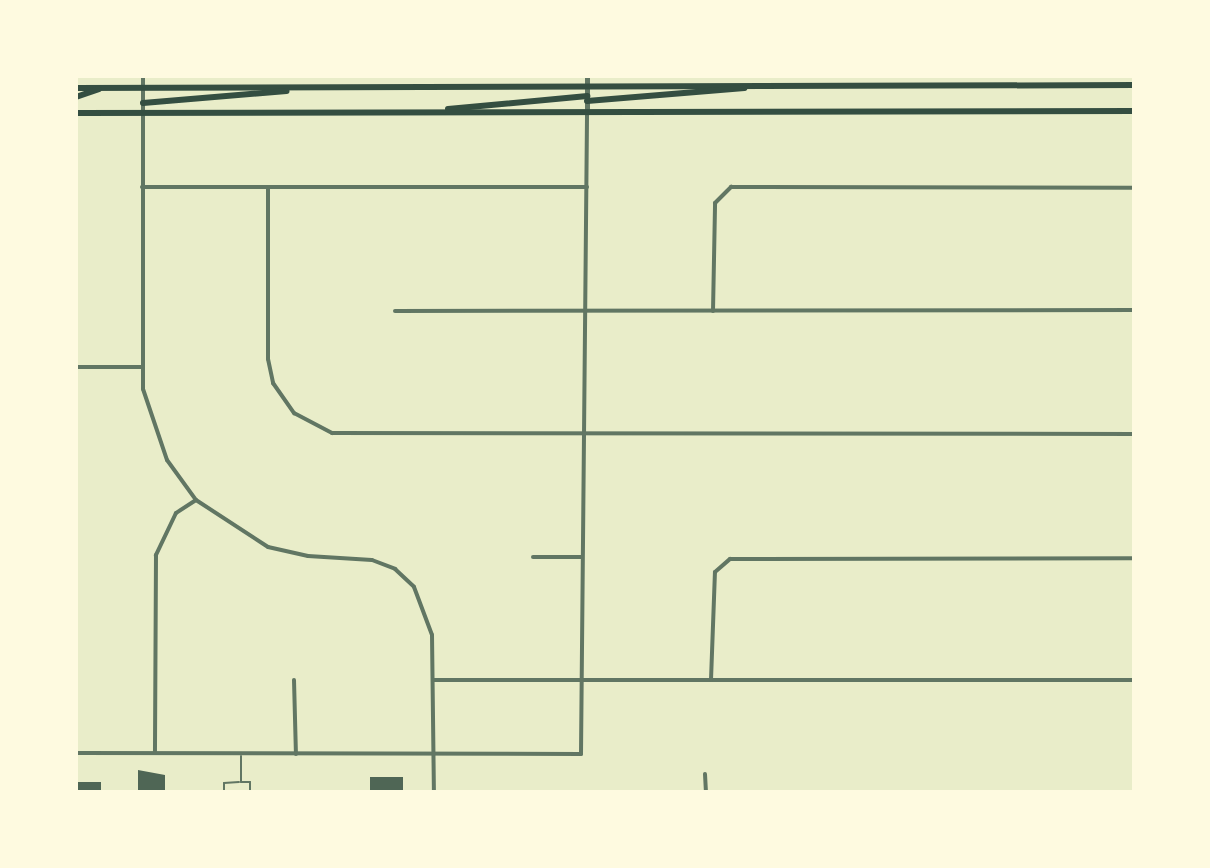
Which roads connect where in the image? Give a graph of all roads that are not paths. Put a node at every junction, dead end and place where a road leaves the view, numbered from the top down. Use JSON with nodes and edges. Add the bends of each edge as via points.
{"nodes":[{"id":1,"x":143,"y":76,"type":"edge"},
{"id":2,"x":587,"y":76,"type":"edge"},
{"id":3,"x":1134,"y":85,"type":"edge"},
{"id":4,"x":587,"y":86,"type":"junction"},
{"id":5,"x":751,"y":86,"type":"junction"},
{"id":6,"x":143,"y":87,"type":"junction"},
{"id":7,"x":76,"y":88,"type":"edge"},
{"id":8,"x":102,"y":88,"type":"junction"},
{"id":9,"x":322,"y":88,"type":"junction"},
{"id":10,"x":76,"y":97,"type":"edge"},
{"id":11,"x":587,"y":99,"type":"junction"},
{"id":12,"x":143,"y":103,"type":"junction"},
{"id":13,"x":1134,"y":111,"type":"edge"},
{"id":14,"x":429,"y":112,"type":"junction"},
{"id":15,"x":587,"y":112,"type":"junction"},
{"id":16,"x":76,"y":113,"type":"edge"},
{"id":17,"x":143,"y":113,"type":"junction"},
{"id":18,"x":142,"y":187,"type":"junction"},
{"id":19,"x":268,"y":187,"type":"junction"},
{"id":20,"x":587,"y":187,"type":"junction"},
{"id":21,"x":1134,"y":188,"type":"edge"},
{"id":22,"x":1134,"y":310,"type":"edge"},
{"id":23,"x":395,"y":311,"type":"dead end"},
{"id":24,"x":585,"y":311,"type":"junction"},
{"id":25,"x":713,"y":311,"type":"junction"},
{"id":26,"x":76,"y":367,"type":"edge"},
{"id":27,"x":141,"y":367,"type":"junction"},
{"id":28,"x":584,"y":433,"type":"junction"},
{"id":29,"x":1134,"y":434,"type":"edge"},
{"id":30,"x":196,"y":500,"type":"junction"},
{"id":31,"x":533,"y":557,"type":"dead end"},
{"id":32,"x":583,"y":557,"type":"junction"},
{"id":33,"x":1134,"y":558,"type":"edge"},
{"id":34,"x":294,"y":680,"type":"dead end"},
{"id":35,"x":433,"y":680,"type":"junction"},
{"id":36,"x":582,"y":680,"type":"junction"},
{"id":37,"x":1134,"y":680,"type":"edge"},
{"id":38,"x":711,"y":681,"type":"junction"},
{"id":39,"x":76,"y":753,"type":"edge"},
{"id":40,"x":155,"y":753,"type":"junction"},
{"id":41,"x":296,"y":754,"type":"junction"},
{"id":42,"x":433,"y":754,"type":"junction"},
{"id":43,"x":241,"y":755,"type":"junction"},
{"id":44,"x":705,"y":774,"type":"dead end"},
{"id":45,"x":241,"y":782,"type":"junction"},
{"id":46,"x":224,"y":792,"type":"edge"},
{"id":47,"x":250,"y":792,"type":"edge"},
{"id":48,"x":434,"y":792,"type":"edge"},
{"id":49,"x":706,"y":792,"type":"edge"}],
"edges":[{"from":1,"to":6,"type":"street"},
{"from":2,"to":4,"type":"street"},
{"from":3,"to":5,"type":"main road"},
{"from":4,"to":5,"type":"main road"},
{"from":4,"to":9,"type":"main road"},
{"from":4,"to":11,"type":"street"},
{"from":5,"to":11,"type":"main road","via":[[730,93]]},
{"from":6,"to":8,"type":"main road"},
{"from":6,"to":9,"type":"main road"},
{"from":6,"to":12,"type":"street"},
{"from":7,"to":8,"type":"main road"},
{"from":8,"to":10,"type":"main road"},
{"from":9,"to":12,"type":"main road"},
{"from":11,"to":14,"type":"main road"},
{"from":11,"to":15,"type":"street"},
{"from":12,"to":17,"type":"street"},
{"from":13,"to":15,"type":"main road"},
{"from":14,"to":15,"type":"main road"},
{"from":14,"to":17,"type":"main road"},
{"from":15,"to":20,"type":"street"},
{"from":16,"to":17,"type":"main road"},
{"from":17,"to":18,"type":"street"},
{"from":18,"to":19,"type":"street"},
{"from":18,"to":27,"type":"street"},
{"from":19,"to":20,"type":"street"},
{"from":19,"to":28,"type":"street","via":[[268,359],[273,383],[294,413],[332,433]]},
{"from":20,"to":24,"type":"street"},
{"from":21,"to":25,"type":"street","via":[[724,191],[715,203]]},
{"from":22,"to":25,"type":"street"},
{"from":23,"to":24,"type":"street"},
{"from":24,"to":25,"type":"street"},
{"from":24,"to":28,"type":"street"},
{"from":26,"to":27,"type":"street"},
{"from":27,"to":30,"type":"street","via":[[152,426],[167,460]]},
{"from":28,"to":29,"type":"street"},
{"from":28,"to":32,"type":"street"},
{"from":30,"to":35,"type":"street","via":[[268,547],[372,560],[395,569],[414,587],[429,616]]},
{"from":30,"to":40,"type":"street","via":[[176,513],[156,555]]},
{"from":31,"to":32,"type":"street"},
{"from":32,"to":36,"type":"street"},
{"from":33,"to":38,"type":"street","via":[[730,559],[719,564]]},
{"from":34,"to":41,"type":"street"},
{"from":35,"to":36,"type":"street"},
{"from":35,"to":42,"type":"street"},
{"from":36,"to":38,"type":"street"},
{"from":36,"to":42,"type":"street","via":[[581,754]]},
{"from":37,"to":38,"type":"street"},
{"from":39,"to":40,"type":"street"},
{"from":40,"to":43,"type":"street"},
{"from":41,"to":42,"type":"street"},
{"from":41,"to":43,"type":"street"},
{"from":42,"to":48,"type":"street"},
{"from":43,"to":45,"type":"lane"},
{"from":44,"to":49,"type":"street"},
{"from":45,"to":46,"type":"lane","via":[[224,783]]},
{"from":45,"to":47,"type":"lane","via":[[250,782]]}]}
